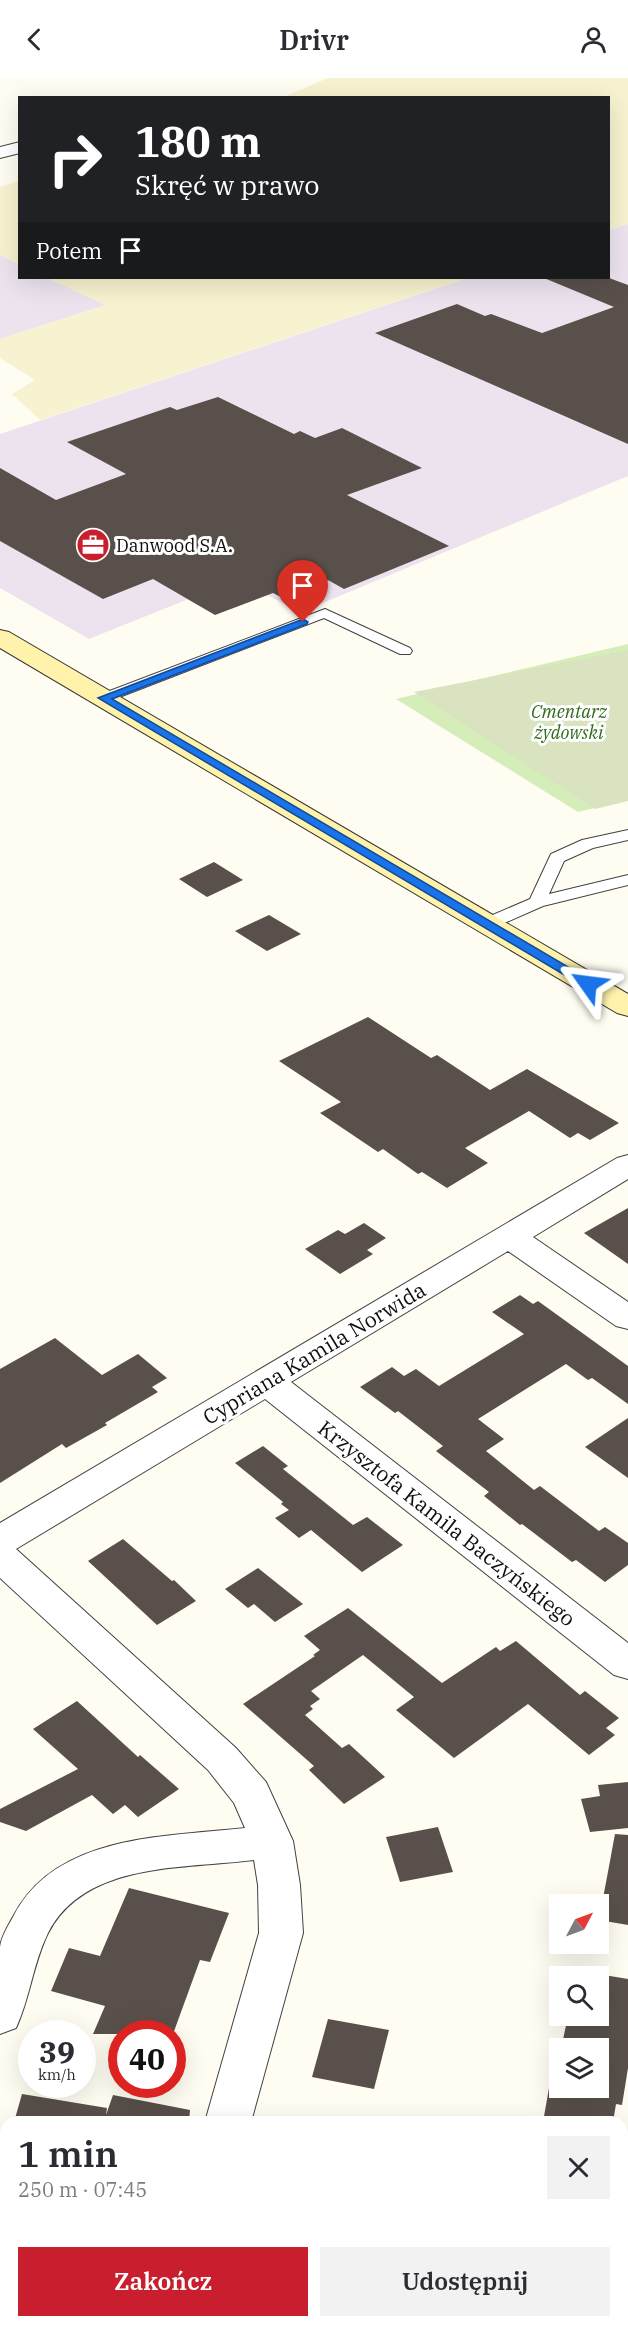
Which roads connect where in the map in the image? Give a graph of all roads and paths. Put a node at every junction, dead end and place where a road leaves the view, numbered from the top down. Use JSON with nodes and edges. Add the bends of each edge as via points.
{"nodes":[{"id":1,"x":18,"y":148,"type":"edge"},
{"id":2,"x":0,"y":153,"type":"edge"},
{"id":3,"x":0,"y":637,"type":"edge"},
{"id":4,"x":405,"y":651,"type":"dead end"},
{"id":5,"x":104,"y":698,"type":"junction"},
{"id":6,"x":628,"y":835,"type":"edge"},
{"id":7,"x":628,"y":880,"type":"edge"},
{"id":8,"x":537,"y":902,"type":"junction"},
{"id":9,"x":487,"y":924,"type":"junction"},
{"id":10,"x":628,"y":1007,"type":"edge"},
{"id":11,"x":628,"y":1165,"type":"edge"},
{"id":12,"x":509,"y":1236,"type":"junction"},
{"id":13,"x":628,"y":1318,"type":"edge"},
{"id":14,"x":266,"y":1381,"type":"junction"},
{"id":15,"x":0,"y":1541,"type":"edge"},
{"id":16,"x":0,"y":1556,"type":"edge"},
{"id":17,"x":628,"y":1664,"type":"edge"},
{"id":18,"x":272,"y":1841,"type":"junction"},
{"id":19,"x":0,"y":2014,"type":"edge"},
{"id":20,"x":230,"y":2116,"type":"edge"}],
"edges":[{"from":1,"to":2,"type":"street"},
{"from":3,"to":5,"type":"street"},
{"from":4,"to":5,"type":"lane","via":[[325,613]]},
{"from":5,"to":9,"type":"street"},
{"from":6,"to":8,"type":"lane","via":[[588,844],[557,858]]},
{"from":7,"to":8,"type":"lane"},
{"from":8,"to":9,"type":"lane"},
{"from":9,"to":10,"type":"street"},
{"from":11,"to":12,"type":"street","name":"Cypriana Kamila Norwida"},
{"from":12,"to":13,"type":"street"},
{"from":12,"to":14,"type":"street","name":"Cypriana Kamila Norwida"},
{"from":14,"to":15,"type":"street","name":"Cypriana Kamila Norwida"},
{"from":14,"to":17,"type":"street","name":"Krzysztofa Kamila Baczyńskiego"},
{"from":16,"to":18,"type":"street","via":[[222,1759],[251,1794]]},
{"from":18,"to":19,"type":"street","via":[[127,1857],[97,1866],[72,1880],[50,1898],[31,1923]]},
{"from":18,"to":20,"type":"street","via":[[281,1933]]}]}
